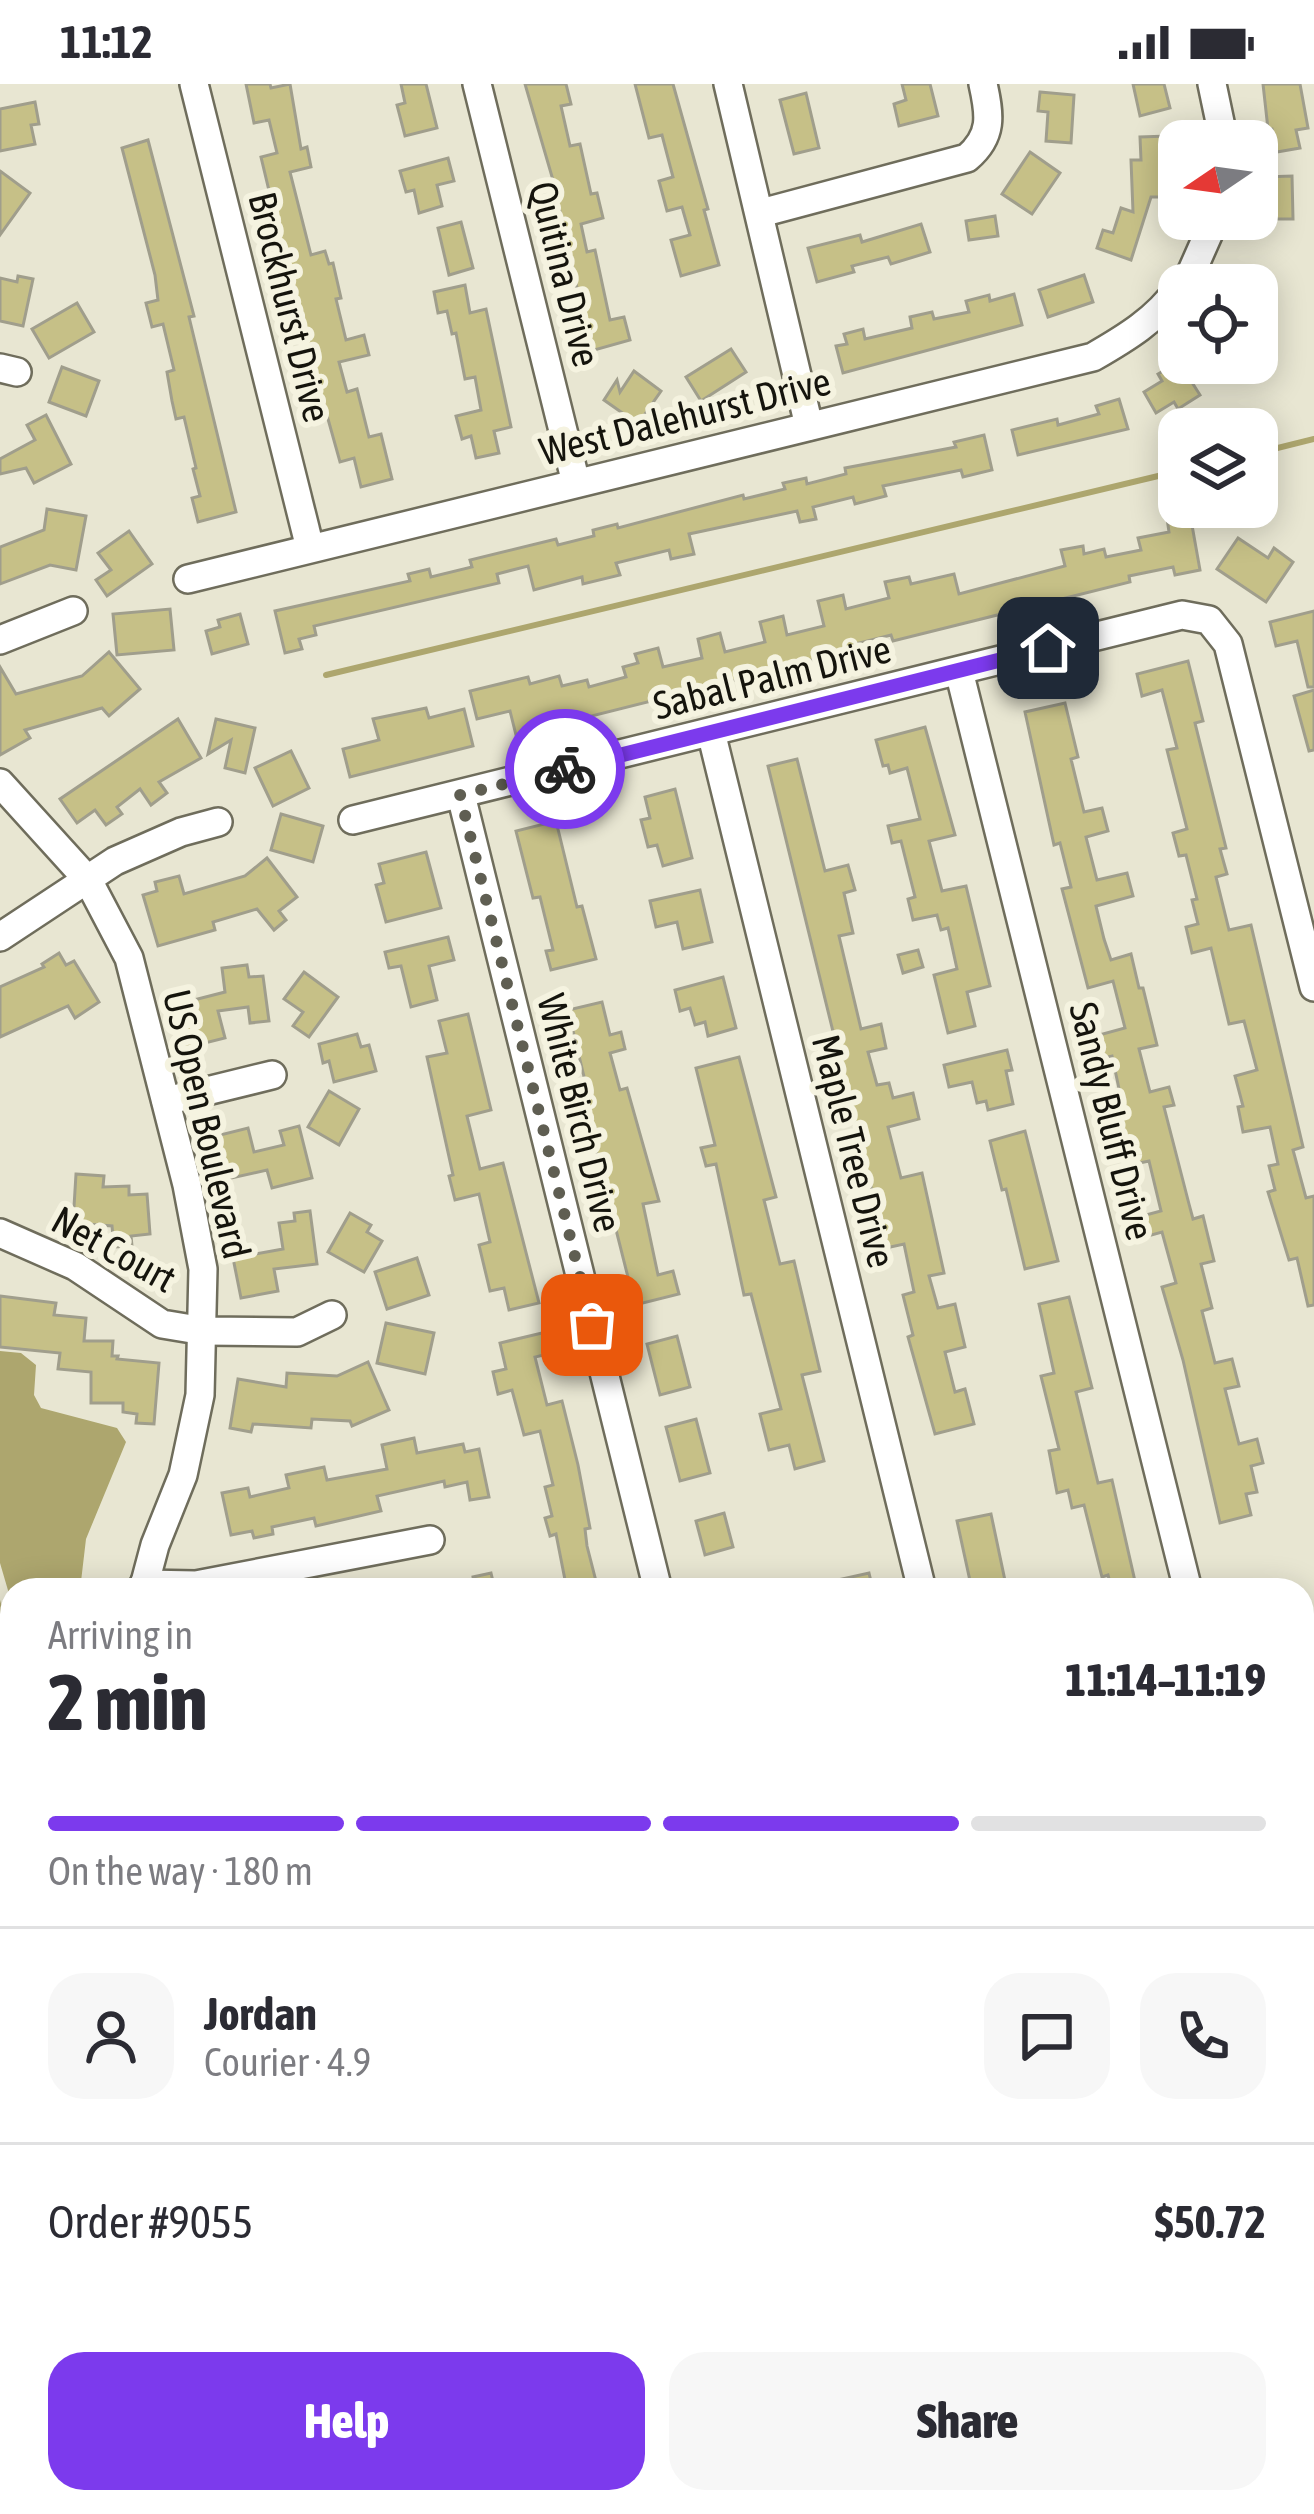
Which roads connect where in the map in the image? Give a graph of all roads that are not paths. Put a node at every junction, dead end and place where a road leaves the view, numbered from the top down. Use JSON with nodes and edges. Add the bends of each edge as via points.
{"nodes":[{"id":1,"x":194,"y":84,"type":"edge"},
{"id":2,"x":477,"y":84,"type":"edge"},
{"id":3,"x":728,"y":84,"type":"edge"},
{"id":4,"x":982,"y":84,"type":"edge"},
{"id":5,"x":1212,"y":84,"type":"edge"},
{"id":6,"x":1220,"y":120,"type":"edge"},
{"id":7,"x":761,"y":213,"type":"junction"},
{"id":8,"x":1158,"y":309,"type":"edge"},
{"id":9,"x":809,"y":426,"type":"junction"},
{"id":10,"x":576,"y":483,"type":"junction"},
{"id":11,"x":310,"y":548,"type":"junction"},
{"id":12,"x":188,"y":579,"type":"dead end"},
{"id":13,"x":73,"y":610,"type":"dead end"},
{"id":14,"x":0,"y":640,"type":"edge"},
{"id":15,"x":959,"y":671,"type":"junction"},
{"id":16,"x":711,"y":731,"type":"junction"},
{"id":17,"x":0,"y":783,"type":"edge"},
{"id":18,"x":460,"y":795,"type":"junction"},
{"id":19,"x":353,"y":820,"type":"dead end"},
{"id":20,"x":218,"y":822,"type":"dead end"},
{"id":21,"x":88,"y":880,"type":"junction"},
{"id":22,"x":0,"y":937,"type":"edge"},
{"id":23,"x":1314,"y":987,"type":"edge"},
{"id":24,"x":272,"y":1075,"type":"dead end"},
{"id":25,"x":166,"y":1101,"type":"junction"},
{"id":26,"x":0,"y":1233,"type":"edge"},
{"id":27,"x":332,"y":1315,"type":"dead end"},
{"id":28,"x":204,"y":1331,"type":"junction"},
{"id":29,"x":430,"y":1540,"type":"dead end"},
{"id":30,"x":147,"y":1578,"type":"edge"},
{"id":31,"x":232,"y":1578,"type":"edge"},
{"id":32,"x":655,"y":1578,"type":"edge"},
{"id":33,"x":919,"y":1578,"type":"edge"},
{"id":34,"x":1185,"y":1578,"type":"edge"}],
"edges":[{"from":1,"to":11,"type":"street","name":"Brockhurst Drive"},
{"from":2,"to":10,"type":"street","name":"Quitina Drive"},
{"from":3,"to":7,"type":"street"},
{"from":4,"to":7,"type":"street","via":[[990,123],[976,151]]},
{"from":5,"to":6,"type":"street"},
{"from":7,"to":9,"type":"street"},
{"from":8,"to":9,"type":"street","name":"West Dalehurst Drive","via":[[1093,357]]},
{"from":9,"to":10,"type":"street","name":"West Dalehurst Drive"},
{"from":10,"to":11,"type":"street","name":"West Dalehurst Drive"},
{"from":11,"to":12,"type":"street","name":"West Dalehurst Drive"},
{"from":13,"to":14,"type":"street"},
{"from":15,"to":16,"type":"street","name":"Sabal Palm Drive"},
{"from":15,"to":23,"type":"street","name":"Sabal Palm Drive","via":[[1182,615],[1210,620],[1228,644]]},
{"from":15,"to":34,"type":"street","name":"Sandy Bluff Drive"},
{"from":16,"to":18,"type":"street","name":"Sabal Palm Drive"},
{"from":16,"to":33,"type":"street","name":"Maple Tree Drive"},
{"from":17,"to":21,"type":"street","name":"US Open Boulevard"},
{"from":18,"to":19,"type":"street","name":"Sabal Palm Drive"},
{"from":18,"to":32,"type":"street","name":"White Birch Drive"},
{"from":20,"to":21,"type":"street","via":[[148,845]]},
{"from":21,"to":22,"type":"street"},
{"from":21,"to":25,"type":"street","name":"US Open Boulevard","via":[[129,958]]},
{"from":24,"to":25,"type":"street"},
{"from":25,"to":28,"type":"street","name":"US Open Boulevard","via":[[203,1269]]},
{"from":26,"to":28,"type":"street","name":"Net Court","via":[[75,1266],[163,1324]]},
{"from":27,"to":28,"type":"street","name":"Net Court","via":[[297,1332]]},
{"from":28,"to":30,"type":"street","name":"US Open Boulevard","via":[[182,1474]]},
{"from":29,"to":31,"type":"street"}]}
